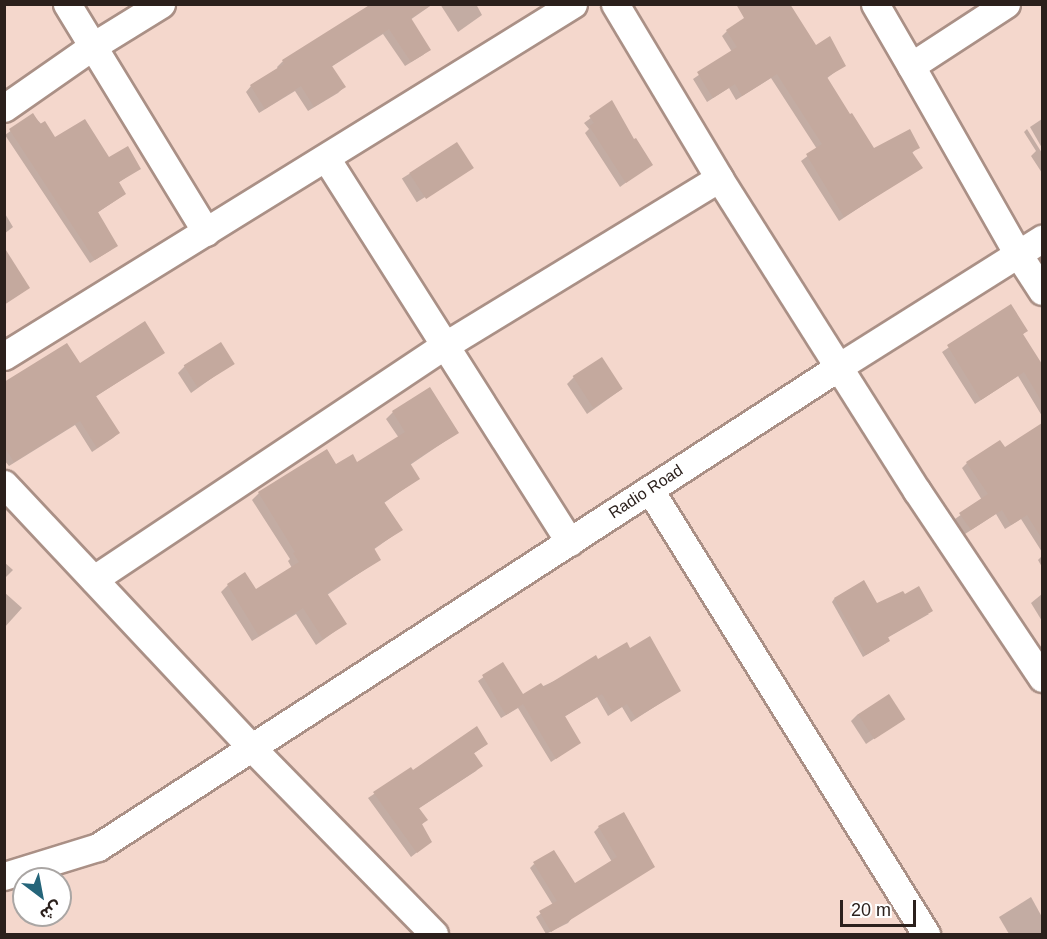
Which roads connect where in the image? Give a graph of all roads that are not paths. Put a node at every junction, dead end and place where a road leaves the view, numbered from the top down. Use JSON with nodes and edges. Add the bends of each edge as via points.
{"nodes":[{"id":1,"x":67,"y":4,"type":"edge"},
{"id":2,"x":161,"y":4,"type":"edge"},
{"id":3,"x":573,"y":4,"type":"edge"},
{"id":4,"x":615,"y":4,"type":"edge"},
{"id":5,"x":875,"y":4,"type":"edge"},
{"id":6,"x":1006,"y":4,"type":"edge"},
{"id":7,"x":93,"y":46,"type":"junction"},
{"id":8,"x":911,"y":66,"type":"junction"},
{"id":9,"x":4,"y":108,"type":"edge"},
{"id":10,"x":326,"y":158,"type":"junction"},
{"id":11,"x":719,"y":178,"type":"junction"},
{"id":12,"x":206,"y":232,"type":"junction"},
{"id":13,"x":1042,"y":239,"type":"edge"},
{"id":14,"x":1018,"y":254,"type":"junction"},
{"id":15,"x":1042,"y":291,"type":"edge"},
{"id":16,"x":444,"y":346,"type":"junction"},
{"id":17,"x":4,"y":356,"type":"edge"},
{"id":18,"x":840,"y":366,"type":"junction"},
{"id":19,"x":4,"y":484,"type":"edge"},
{"id":20,"x":650,"y":490,"type":"junction"},
{"id":21,"x":570,"y":542,"type":"junction"},
{"id":22,"x":94,"y":579,"type":"junction"},
{"id":23,"x":1042,"y":678,"type":"edge"},
{"id":24,"x":252,"y":748,"type":"junction"},
{"id":25,"x":4,"y":876,"type":"edge"},
{"id":26,"x":434,"y":934,"type":"edge"},
{"id":27,"x":926,"y":934,"type":"edge"}],
"edges":[{"from":1,"to":7,"type":"street"},
{"from":2,"to":7,"type":"street"},
{"from":3,"to":10,"type":"street"},
{"from":4,"to":11,"type":"street"},
{"from":5,"to":8,"type":"street"},
{"from":6,"to":8,"type":"street"},
{"from":7,"to":9,"type":"street"},
{"from":7,"to":12,"type":"street"},
{"from":8,"to":14,"type":"street"},
{"from":10,"to":12,"type":"street"},
{"from":10,"to":16,"type":"street"},
{"from":11,"to":16,"type":"street"},
{"from":11,"to":18,"type":"street"},
{"from":12,"to":17,"type":"street"},
{"from":13,"to":14,"type":"street","name":"Radio Road"},
{"from":14,"to":15,"type":"street"},
{"from":14,"to":18,"type":"street","name":"Radio Road"},
{"from":16,"to":21,"type":"street"},
{"from":16,"to":22,"type":"street"},
{"from":18,"to":20,"type":"street","name":"Radio Road"},
{"from":18,"to":23,"type":"street","via":[[917,491]]},
{"from":19,"to":22,"type":"street"},
{"from":20,"to":21,"type":"street","name":"Radio Road"},
{"from":20,"to":27,"type":"street"},
{"from":21,"to":24,"type":"street","name":"Radio Road"},
{"from":22,"to":24,"type":"street"},
{"from":24,"to":25,"type":"street","name":"Radio Road","via":[[98,847]]},
{"from":24,"to":26,"type":"street"}]}
